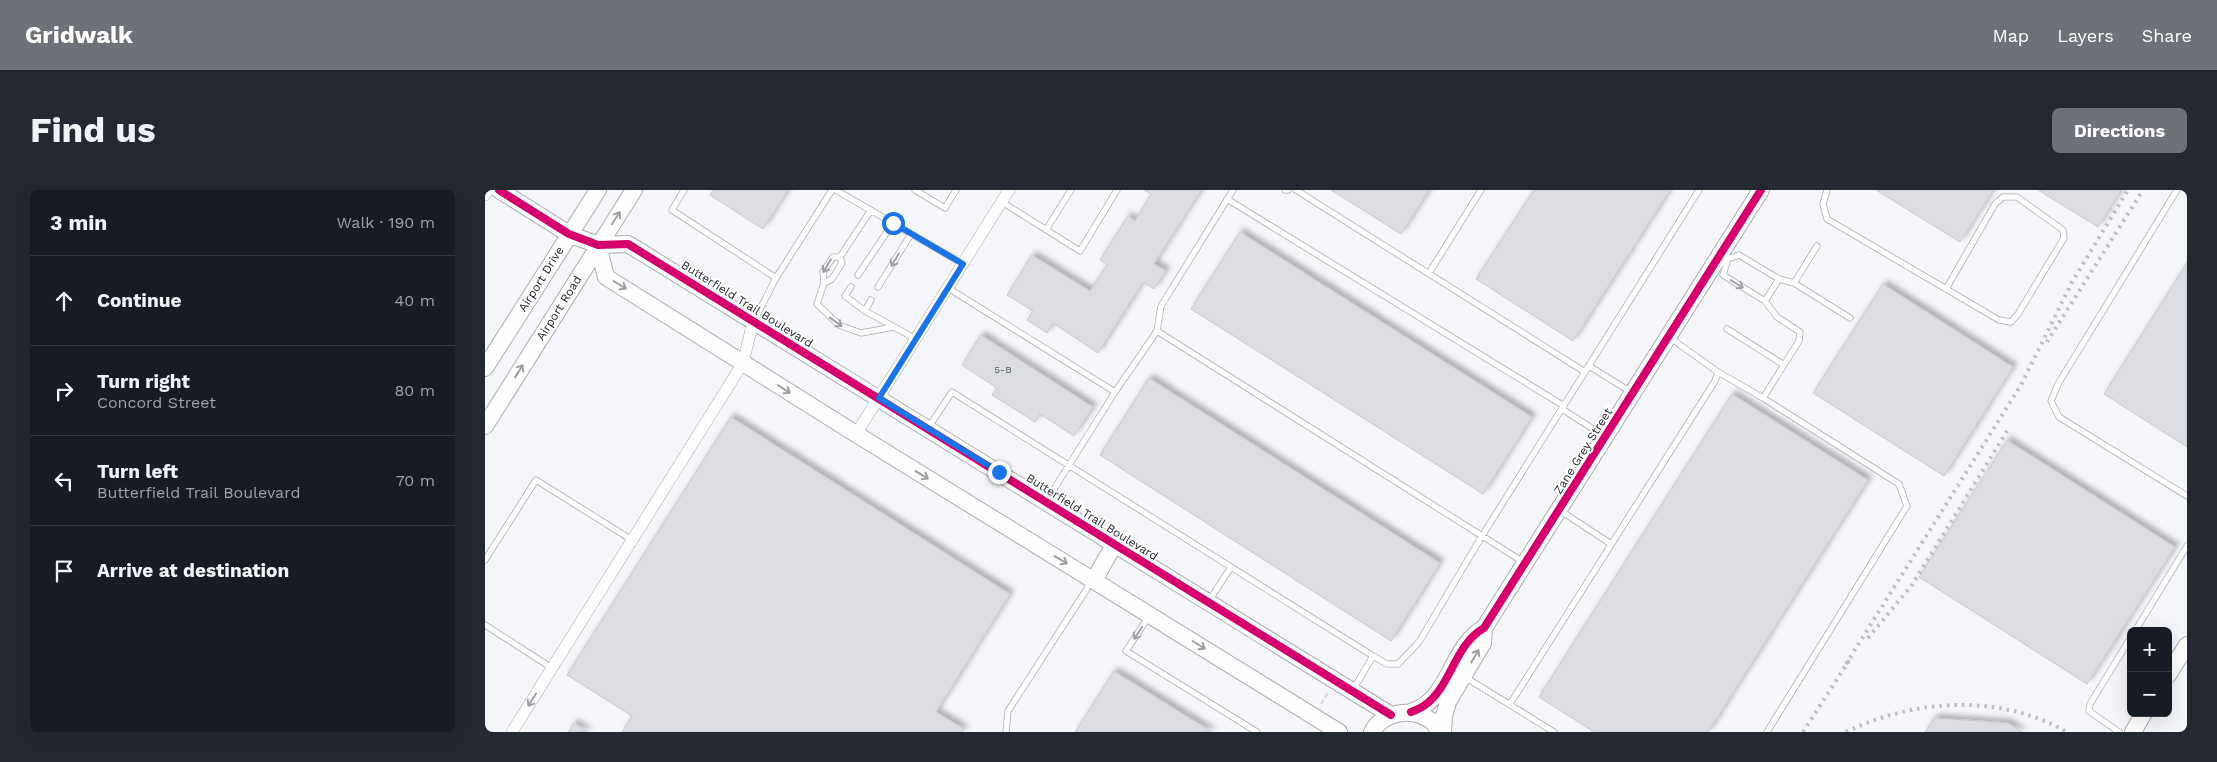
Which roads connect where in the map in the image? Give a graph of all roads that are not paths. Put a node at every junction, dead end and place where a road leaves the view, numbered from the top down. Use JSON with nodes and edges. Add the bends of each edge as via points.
{"nodes":[{"id":1,"x":488,"y":190,"type":"edge"},
{"id":2,"x":499,"y":190,"type":"edge"},
{"id":3,"x":598,"y":190,"type":"edge"},
{"id":4,"x":634,"y":190,"type":"edge"},
{"id":5,"x":684,"y":190,"type":"edge"},
{"id":6,"x":832,"y":190,"type":"edge"},
{"id":7,"x":837,"y":190,"type":"edge"},
{"id":8,"x":915,"y":190,"type":"edge"},
{"id":9,"x":956,"y":190,"type":"edge"},
{"id":10,"x":1009,"y":190,"type":"edge"},
{"id":11,"x":1071,"y":190,"type":"edge"},
{"id":12,"x":1117,"y":190,"type":"edge"},
{"id":13,"x":1233,"y":190,"type":"edge"},
{"id":14,"x":1296,"y":190,"type":"edge"},
{"id":15,"x":1481,"y":190,"type":"edge"},
{"id":16,"x":1699,"y":190,"type":"edge"},
{"id":17,"x":1827,"y":190,"type":"edge"},
{"id":18,"x":2177,"y":190,"type":"edge"},
{"id":19,"x":1757,"y":191,"type":"edge"},
{"id":20,"x":485,"y":195,"type":"edge"},
{"id":21,"x":1227,"y":199,"type":"junction"},
{"id":22,"x":1002,"y":202,"type":"junction"},
{"id":23,"x":871,"y":210,"type":"junction"},
{"id":24,"x":893,"y":223,"type":"junction"},
{"id":25,"x":1046,"y":230,"type":"junction"},
{"id":26,"x":569,"y":234,"type":"junction"},
{"id":27,"x":911,"y":234,"type":"junction"},
{"id":28,"x":598,"y":245,"type":"junction"},
{"id":29,"x":1817,"y":246,"type":"dead end"},
{"id":30,"x":840,"y":257,"type":"junction"},
{"id":31,"x":1724,"y":257,"type":"junction"},
{"id":32,"x":963,"y":264,"type":"junction"},
{"id":33,"x":1429,"y":273,"type":"junction"},
{"id":34,"x":858,"y":275,"type":"dead end"},
{"id":35,"x":776,"y":278,"type":"junction"},
{"id":36,"x":1779,"y":279,"type":"junction"},
{"id":37,"x":1794,"y":282,"type":"junction"},
{"id":38,"x":824,"y":283,"type":"junction"},
{"id":39,"x":851,"y":287,"type":"dead end"},
{"id":40,"x":878,"y":288,"type":"dead end"},
{"id":41,"x":948,"y":288,"type":"junction"},
{"id":42,"x":1946,"y":289,"type":"junction"},
{"id":43,"x":871,"y":300,"type":"dead end"},
{"id":44,"x":1765,"y":301,"type":"junction"},
{"id":45,"x":865,"y":311,"type":"junction"},
{"id":46,"x":1850,"y":318,"type":"dead end"},
{"id":47,"x":753,"y":322,"type":"junction"},
{"id":48,"x":894,"y":327,"type":"junction"},
{"id":49,"x":1727,"y":329,"type":"dead end"},
{"id":50,"x":1157,"y":330,"type":"junction"},
{"id":51,"x":1668,"y":337,"type":"junction"},
{"id":52,"x":916,"y":339,"type":"junction"},
{"id":53,"x":743,"y":363,"type":"junction"},
{"id":54,"x":1784,"y":365,"type":"junction"},
{"id":55,"x":485,"y":368,"type":"edge"},
{"id":56,"x":1587,"y":369,"type":"junction"},
{"id":57,"x":1718,"y":372,"type":"junction"},
{"id":58,"x":1115,"y":392,"type":"junction"},
{"id":59,"x":1633,"y":393,"type":"junction"},
{"id":60,"x":879,"y":398,"type":"junction"},
{"id":61,"x":1763,"y":398,"type":"junction"},
{"id":62,"x":1563,"y":408,"type":"junction"},
{"id":63,"x":485,"y":426,"type":"edge"},
{"id":64,"x":928,"y":428,"type":"junction"},
{"id":65,"x":856,"y":434,"type":"junction"},
{"id":66,"x":1605,"y":437,"type":"junction"},
{"id":67,"x":1069,"y":466,"type":"junction"},
{"id":68,"x":2187,"y":496,"type":"edge"},
{"id":69,"x":1046,"y":502,"type":"junction"},
{"id":70,"x":1559,"y":509,"type":"junction"},
{"id":71,"x":1482,"y":536,"type":"junction"},
{"id":72,"x":632,"y":540,"type":"junction"},
{"id":73,"x":1611,"y":544,"type":"junction"},
{"id":74,"x":1114,"y":545,"type":"junction"},
{"id":75,"x":2187,"y":546,"type":"edge"},
{"id":76,"x":485,"y":560,"type":"edge"},
{"id":77,"x":1525,"y":563,"type":"junction"},
{"id":78,"x":1231,"y":567,"type":"junction"},
{"id":79,"x":1093,"y":580,"type":"junction"},
{"id":80,"x":1208,"y":603,"type":"junction"},
{"id":81,"x":1150,"y":614,"type":"junction"},
{"id":82,"x":485,"y":625,"type":"edge"},
{"id":83,"x":2137,"y":627,"type":"edge"},
{"id":84,"x":1484,"y":628,"type":"junction"},
{"id":85,"x":2127,"y":644,"type":"edge"},
{"id":86,"x":2187,"y":645,"type":"edge"},
{"id":87,"x":1373,"y":656,"type":"junction"},
{"id":88,"x":552,"y":668,"type":"junction"},
{"id":89,"x":2170,"y":672,"type":"edge"},
{"id":90,"x":1463,"y":676,"type":"junction"},
{"id":91,"x":1353,"y":691,"type":"junction"},
{"id":92,"x":1509,"y":704,"type":"junction"},
{"id":93,"x":1411,"y":712,"type":"junction"},
{"id":94,"x":1391,"y":715,"type":"junction"},
{"id":95,"x":2142,"y":717,"type":"edge"},
{"id":96,"x":512,"y":732,"type":"edge"},
{"id":97,"x":1006,"y":732,"type":"edge"},
{"id":98,"x":1257,"y":732,"type":"edge"},
{"id":99,"x":1339,"y":732,"type":"edge"},
{"id":100,"x":1372,"y":732,"type":"edge"},
{"id":101,"x":1442,"y":732,"type":"edge"},
{"id":102,"x":1554,"y":732,"type":"edge"},
{"id":103,"x":1767,"y":732,"type":"edge"},
{"id":104,"x":2119,"y":732,"type":"edge"},
{"id":105,"x":2133,"y":732,"type":"edge"}],
"edges":[{"from":1,"to":20,"type":"street"},
{"from":2,"to":26,"type":"street","name":"Butterfield Trail Boulevard"},
{"from":3,"to":26,"type":"street","name":"Airport Drive"},
{"from":28,"to":4,"type":"street","name":"Airport Road","one_way":true},
{"from":5,"to":35,"type":"lane","via":[[672,210]]},
{"from":6,"to":35,"type":"lane"},
{"from":7,"to":23,"type":"lane"},
{"from":8,"to":9,"type":"lane","via":[[945,208]]},
{"from":10,"to":22,"type":"street"},
{"from":11,"to":25,"type":"lane"},
{"from":12,"to":25,"type":"lane","via":[[1080,251]]},
{"from":13,"to":21,"type":"lane"},
{"from":14,"to":33,"type":"lane"},
{"from":15,"to":33,"type":"lane"},
{"from":16,"to":56,"type":"lane"},
{"from":17,"to":42,"type":"lane","via":[[1823,204],[1827,219]]},
{"from":18,"to":68,"type":"lane","via":[[2058,384],[2051,401],[2059,416]]},
{"from":19,"to":31,"type":"street","name":"Zane Grey Street"},
{"from":21,"to":50,"type":"lane","via":[[1161,306]]},
{"from":21,"to":62,"type":"lane"},
{"from":22,"to":25,"type":"lane"},
{"from":22,"to":32,"type":"street"},
{"from":23,"to":24,"type":"lane"},
{"from":23,"to":30,"type":"lane"},
{"from":24,"to":27,"type":"lane"},
{"from":24,"to":34,"type":"lane"},
{"from":26,"to":28,"type":"street","name":"Butterfield Trail Boulevard"},
{"from":26,"to":55,"type":"street","name":"Airport Drive"},
{"from":27,"to":32,"type":"lane"},
{"from":27,"to":40,"type":"lane","one_way":true},
{"from":28,"to":47,"type":"street","name":"Butterfield Trail Boulevard","via":[[628,244]]},
{"from":28,"to":53,"type":"street","one_way":true,"via":[[606,276]]},
{"from":63,"to":28,"type":"street","name":"Airport Road","one_way":true},
{"from":29,"to":37,"type":"lane"},
{"from":30,"to":38,"type":"lane","via":[[842,263],[832,279]]},
{"from":30,"to":38,"type":"lane","one_way":true,"via":[[833,257],[823,272]]},
{"from":31,"to":36,"type":"lane","via":[[1739,255]]},
{"from":31,"to":44,"type":"lane","one_way":true,"via":[[1723,275]]},
{"from":31,"to":51,"type":"street","name":"Zane Grey Street"},
{"from":32,"to":41,"type":"street"},
{"from":33,"to":56,"type":"lane"},
{"from":35,"to":47,"type":"lane"},
{"from":36,"to":37,"type":"lane"},
{"from":36,"to":44,"type":"lane"},
{"from":37,"to":46,"type":"lane"},
{"from":38,"to":48,"type":"lane","one_way":true,"via":[[817,304],[839,325],[861,333]]},
{"from":39,"to":45,"type":"lane","via":[[845,296]]},
{"from":41,"to":52,"type":"street"},
{"from":41,"to":58,"type":"lane"},
{"from":42,"to":42,"type":"lane","via":[[1999,320],[2011,322],[2064,238],[2063,230],[2017,197],[2003,197],[1995,204]]},
{"from":43,"to":45,"type":"lane"},
{"from":44,"to":54,"type":"lane","via":[[1777,318],[1800,332],[1799,341]]},
{"from":45,"to":48,"type":"lane"},
{"from":47,"to":53,"type":"street"},
{"from":47,"to":60,"type":"street","name":"Butterfield Trail Boulevard"},
{"from":48,"to":52,"type":"lane"},
{"from":49,"to":54,"type":"lane"},
{"from":50,"to":58,"type":"lane"},
{"from":50,"to":71,"type":"lane"},
{"from":51,"to":57,"type":"lane"},
{"from":51,"to":59,"type":"street","name":"Zane Grey Street"},
{"from":52,"to":60,"type":"street"},
{"from":53,"to":65,"type":"street","one_way":true},
{"from":53,"to":72,"type":"street"},
{"from":54,"to":61,"type":"lane"},
{"from":56,"to":59,"type":"lane"},
{"from":56,"to":62,"type":"lane"},
{"from":57,"to":61,"type":"lane"},
{"from":57,"to":73,"type":"lane"},
{"from":58,"to":67,"type":"lane"},
{"from":59,"to":66,"type":"street","name":"Zane Grey Street"},
{"from":60,"to":64,"type":"street","name":"Butterfield Trail Boulevard"},
{"from":60,"to":65,"type":"street"},
{"from":61,"to":103,"type":"lane","via":[[1899,484],[1907,506]]},
{"from":62,"to":66,"type":"lane"},
{"from":62,"to":71,"type":"lane"},
{"from":64,"to":67,"type":"lane","via":[[952,392]]},
{"from":64,"to":69,"type":"street","name":"Butterfield Trail Boulevard"},
{"from":65,"to":79,"type":"street","one_way":true},
{"from":66,"to":70,"type":"street","name":"Zane Grey Street"},
{"from":67,"to":69,"type":"lane"},
{"from":67,"to":78,"type":"lane"},
{"from":69,"to":74,"type":"street","name":"Butterfield Trail Boulevard"},
{"from":70,"to":73,"type":"lane"},
{"from":70,"to":77,"type":"street","name":"Zane Grey Street"},
{"from":71,"to":77,"type":"lane"},
{"from":71,"to":87,"type":"lane","via":[[1407,657],[1398,664],[1387,664]]},
{"from":72,"to":76,"type":"lane","via":[[536,480]]},
{"from":72,"to":88,"type":"street"},
{"from":73,"to":92,"type":"lane"},
{"from":74,"to":79,"type":"street"},
{"from":74,"to":80,"type":"street","name":"Butterfield Trail Boulevard"},
{"from":75,"to":83,"type":"lane"},
{"from":77,"to":84,"type":"street","name":"Zane Grey Street"},
{"from":78,"to":80,"type":"lane"},
{"from":78,"to":87,"type":"lane"},
{"from":79,"to":81,"type":"street"},
{"from":79,"to":97,"type":"lane","via":[[1008,711]]},
{"from":80,"to":91,"type":"street","name":"Butterfield Trail Boulevard"},
{"from":81,"to":98,"type":"lane","one_way":true,"via":[[1126,651]]},
{"from":81,"to":99,"type":"street","one_way":true},
{"from":82,"to":88,"type":"lane"},
{"from":90,"to":84,"type":"street","name":"Zane Grey Street","one_way":true,"via":[[1483,643]]},
{"from":84,"to":93,"type":"street","name":"Zane Grey Street","via":[[1473,635],[1460,652],[1438,691],[1426,704]]},
{"from":85,"to":104,"type":"lane","via":[[2090,704],[2089,711]]},
{"from":86,"to":89,"type":"street"},
{"from":87,"to":91,"type":"lane"},
{"from":88,"to":96,"type":"street","one_way":true},
{"from":90,"to":92,"type":"lane"},
{"from":90,"to":101,"type":"street","name":"Zane Grey Street","via":[[1448,702]]},
{"from":91,"to":94,"type":"street","name":"Butterfield Trail Boulevard"},
{"from":92,"to":102,"type":"lane"},
{"from":93,"to":94,"type":"street"},
{"from":93,"to":101,"type":"street","via":[[1431,720]]},
{"from":94,"to":100,"type":"street","via":[[1375,725]]},
{"from":95,"to":105,"type":"street"}]}
